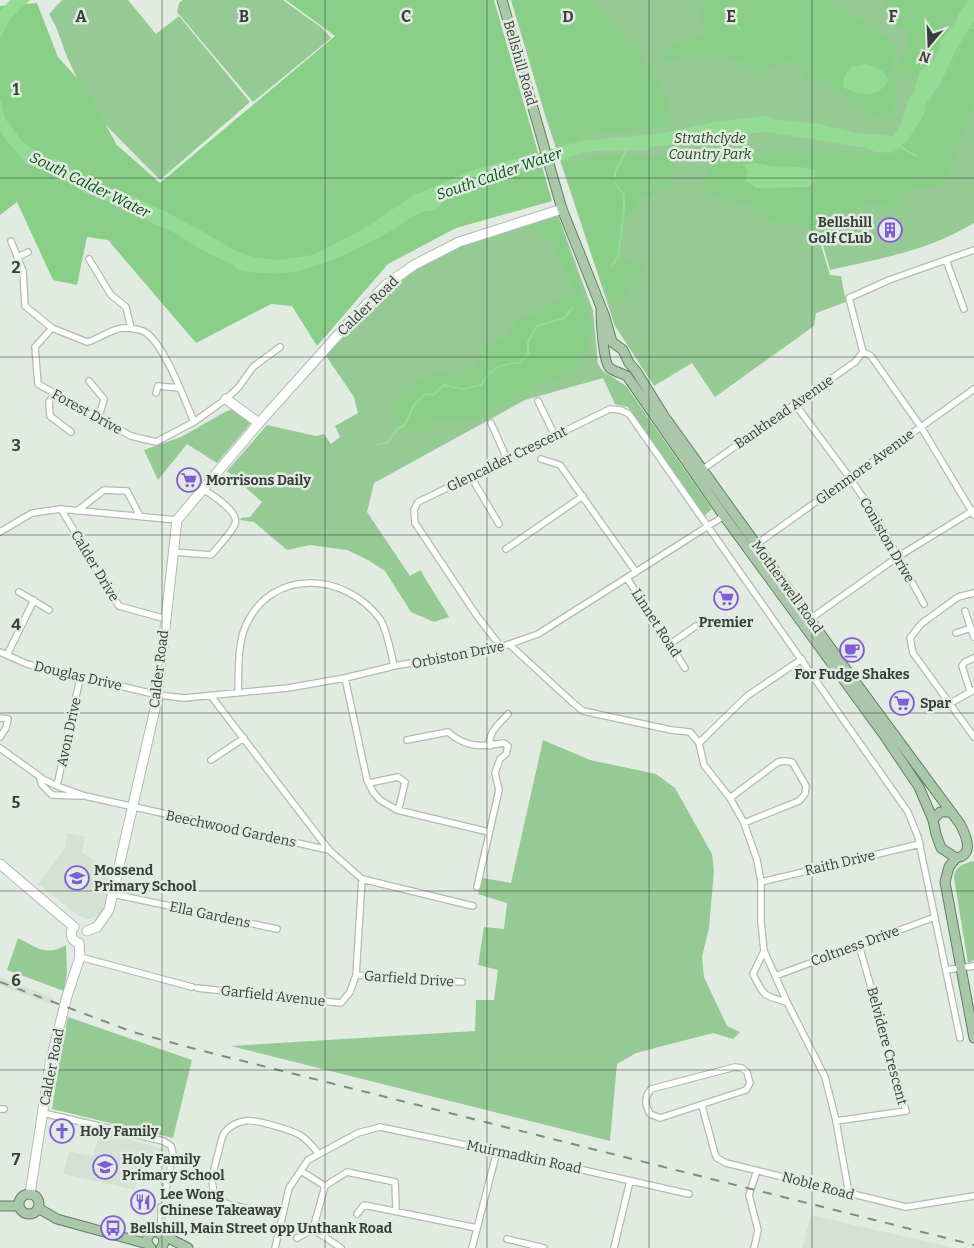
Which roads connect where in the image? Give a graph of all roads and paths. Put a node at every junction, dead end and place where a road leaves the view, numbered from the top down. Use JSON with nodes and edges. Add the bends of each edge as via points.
{"nodes":[{"id":1,"x":502,"y":0,"type":"edge"},
{"id":2,"x":562,"y":209,"type":"junction"},
{"id":3,"x":11,"y":241,"type":"dead end"},
{"id":4,"x":974,"y":250,"type":"edge"},
{"id":5,"x":28,"y":252,"type":"dead end"},
{"id":6,"x":18,"y":257,"type":"junction"},
{"id":7,"x":89,"y":259,"type":"dead end"},
{"id":8,"x":946,"y":260,"type":"junction"},
{"id":9,"x":601,"y":309,"type":"junction"},
{"id":10,"x":964,"y":309,"type":"dead end"},
{"id":11,"x":52,"y":328,"type":"junction"},
{"id":12,"x":131,"y":328,"type":"junction"},
{"id":13,"x":280,"y":347,"type":"dead end"},
{"id":14,"x":619,"y":348,"type":"junction"},
{"id":15,"x":863,"y":352,"type":"junction"},
{"id":16,"x":606,"y":356,"type":"junction"},
{"id":17,"x":627,"y":360,"type":"junction"},
{"id":18,"x":616,"y":370,"type":"junction"},
{"id":19,"x":90,"y":381,"type":"dead end"},
{"id":20,"x":151,"y":383,"type":"dead end"},
{"id":21,"x":158,"y":386,"type":"junction"},
{"id":22,"x":179,"y":388,"type":"junction"},
{"id":23,"x":974,"y":389,"type":"edge"},
{"id":24,"x":156,"y":393,"type":"dead end"},
{"id":25,"x":55,"y":394,"type":"junction"},
{"id":26,"x":226,"y":399,"type":"junction"},
{"id":27,"x":538,"y":401,"type":"dead end"},
{"id":28,"x":795,"y":404,"type":"junction"},
{"id":29,"x":99,"y":417,"type":"junction"},
{"id":30,"x":194,"y":422,"type":"junction"},
{"id":31,"x":259,"y":423,"type":"junction"},
{"id":32,"x":491,"y":423,"type":"dead end"},
{"id":33,"x":921,"y":427,"type":"junction"},
{"id":34,"x":70,"y":432,"type":"dead end"},
{"id":35,"x":555,"y":436,"type":"junction"},
{"id":36,"x":507,"y":459,"type":"junction"},
{"id":37,"x":541,"y":459,"type":"dead end"},
{"id":38,"x":703,"y":469,"type":"junction"},
{"id":39,"x":470,"y":477,"type":"junction"},
{"id":40,"x":850,"y":478,"type":"junction"},
{"id":41,"x":203,"y":489,"type":"junction"},
{"id":42,"x":583,"y":496,"type":"junction"},
{"id":43,"x":61,"y":509,"type":"junction"},
{"id":44,"x":77,"y":511,"type":"junction"},
{"id":45,"x":973,"y":512,"type":"edge"},
{"id":46,"x":140,"y":516,"type":"junction"},
{"id":47,"x":724,"y":516,"type":"junction"},
{"id":48,"x":177,"y":520,"type":"junction"},
{"id":49,"x":499,"y":524,"type":"dead end"},
{"id":50,"x":709,"y":526,"type":"junction"},
{"id":51,"x":0,"y":532,"type":"edge"},
{"id":52,"x":756,"y":544,"type":"junction"},
{"id":53,"x":506,"y":549,"type":"dead end"},
{"id":54,"x":174,"y":552,"type":"junction"},
{"id":55,"x":899,"y":556,"type":"junction"},
{"id":56,"x":636,"y":572,"type":"junction"},
{"id":57,"x":627,"y":578,"type":"junction"},
{"id":58,"x":19,"y":592,"type":"dead end"},
{"id":59,"x":974,"y":593,"type":"edge"},
{"id":60,"x":34,"y":600,"type":"junction"},
{"id":61,"x":924,"y":604,"type":"dead end"},
{"id":62,"x":49,"y":610,"type":"dead end"},
{"id":63,"x":965,"y":611,"type":"dead end"},
{"id":64,"x":810,"y":618,"type":"junction"},
{"id":65,"x":166,"y":619,"type":"junction"},
{"id":66,"x":696,"y":626,"type":"dead end"},
{"id":67,"x":971,"y":628,"type":"junction"},
{"id":68,"x":956,"y":634,"type":"dead end"},
{"id":69,"x":974,"y":637,"type":"edge"},
{"id":70,"x":670,"y":644,"type":"junction"},
{"id":71,"x":510,"y":645,"type":"junction"},
{"id":72,"x":502,"y":647,"type":"junction"},
{"id":73,"x":0,"y":652,"type":"edge"},
{"id":74,"x":7,"y":655,"type":"junction"},
{"id":75,"x":974,"y":658,"type":"edge"},
{"id":76,"x":802,"y":659,"type":"junction"},
{"id":77,"x":394,"y":666,"type":"junction"},
{"id":78,"x":685,"y":668,"type":"dead end"},
{"id":79,"x":80,"y":678,"type":"junction"},
{"id":80,"x":345,"y":678,"type":"junction"},
{"id":81,"x":972,"y":691,"type":"edge"},
{"id":82,"x":238,"y":693,"type":"junction"},
{"id":83,"x":158,"y":695,"type":"junction"},
{"id":84,"x":211,"y":696,"type":"junction"},
{"id":85,"x":949,"y":704,"type":"junction"},
{"id":86,"x":508,"y":714,"type":"dead end"},
{"id":87,"x":0,"y":718,"type":"edge"},
{"id":88,"x":0,"y":737,"type":"edge"},
{"id":89,"x":974,"y":737,"type":"edge"},
{"id":90,"x":244,"y":738,"type":"junction"},
{"id":91,"x":407,"y":740,"type":"dead end"},
{"id":92,"x":699,"y":744,"type":"junction"},
{"id":93,"x":490,"y":746,"type":"junction"},
{"id":94,"x":0,"y":748,"type":"edge"},
{"id":95,"x":211,"y":760,"type":"dead end"},
{"id":96,"x":39,"y":776,"type":"junction"},
{"id":97,"x":369,"y":783,"type":"junction"},
{"id":98,"x":57,"y":786,"type":"junction"},
{"id":99,"x":85,"y":796,"type":"junction"},
{"id":100,"x":730,"y":798,"type":"junction"},
{"id":101,"x":133,"y":807,"type":"junction"},
{"id":102,"x":397,"y":810,"type":"junction"},
{"id":103,"x":951,"y":812,"type":"junction"},
{"id":104,"x":933,"y":820,"type":"junction"},
{"id":105,"x":744,"y":823,"type":"junction"},
{"id":106,"x":489,"y":832,"type":"junction"},
{"id":107,"x":920,"y":844,"type":"junction"},
{"id":108,"x":329,"y":850,"type":"junction"},
{"id":109,"x":971,"y":854,"type":"edge"},
{"id":110,"x":956,"y":858,"type":"junction"},
{"id":111,"x":0,"y":864,"type":"edge"},
{"id":112,"x":362,"y":879,"type":"junction"},
{"id":113,"x":760,"y":882,"type":"junction"},
{"id":114,"x":477,"y":887,"type":"dead end"},
{"id":115,"x":113,"y":894,"type":"junction"},
{"id":116,"x":474,"y":906,"type":"dead end"},
{"id":117,"x":935,"y":917,"type":"junction"},
{"id":118,"x":74,"y":927,"type":"junction"},
{"id":119,"x":278,"y":929,"type":"dead end"},
{"id":120,"x":87,"y":931,"type":"junction"},
{"id":121,"x":79,"y":943,"type":"junction"},
{"id":122,"x":858,"y":945,"type":"junction"},
{"id":123,"x":764,"y":951,"type":"junction"},
{"id":124,"x":80,"y":957,"type":"junction"},
{"id":125,"x":974,"y":966,"type":"edge"},
{"id":126,"x":962,"y":968,"type":"junction"},
{"id":127,"x":946,"y":970,"type":"junction"},
{"id":128,"x":356,"y":975,"type":"junction"},
{"id":129,"x":775,"y":976,"type":"junction"},
{"id":130,"x":462,"y":982,"type":"dead end"},
{"id":131,"x":787,"y":1002,"type":"junction"},
{"id":132,"x":960,"y":1038,"type":"dead end"},
{"id":133,"x":974,"y":1038,"type":"edge"},
{"id":134,"x":702,"y":1106,"type":"junction"},
{"id":135,"x":43,"y":1114,"type":"junction"},
{"id":136,"x":836,"y":1121,"type":"junction"},
{"id":137,"x":497,"y":1151,"type":"junction"},
{"id":138,"x":319,"y":1154,"type":"junction"},
{"id":139,"x":757,"y":1170,"type":"junction"},
{"id":140,"x":301,"y":1171,"type":"junction"},
{"id":141,"x":630,"y":1181,"type":"junction"},
{"id":142,"x":326,"y":1186,"type":"junction"},
{"id":143,"x":165,"y":1193,"type":"dead end"},
{"id":144,"x":30,"y":1194,"type":"junction"},
{"id":145,"x":689,"y":1194,"type":"dead end"},
{"id":146,"x":849,"y":1194,"type":"junction"},
{"id":147,"x":974,"y":1196,"type":"edge"},
{"id":148,"x":0,"y":1206,"type":"edge"},
{"id":149,"x":19,"y":1206,"type":"junction"},
{"id":150,"x":160,"y":1207,"type":"dead end"},
{"id":151,"x":38,"y":1208,"type":"junction"},
{"id":152,"x":396,"y":1210,"type":"junction"},
{"id":153,"x":356,"y":1214,"type":"dead end"},
{"id":154,"x":282,"y":1216,"type":"junction"},
{"id":155,"x":477,"y":1228,"type":"junction"},
{"id":156,"x":313,"y":1229,"type":"junction"},
{"id":157,"x":297,"y":1238,"type":"dead end"},
{"id":158,"x":507,"y":1239,"type":"dead end"},
{"id":159,"x":153,"y":1240,"type":"edge"},
{"id":160,"x":161,"y":1248,"type":"edge"},
{"id":161,"x":166,"y":1248,"type":"edge"},
{"id":162,"x":188,"y":1248,"type":"edge"},
{"id":163,"x":275,"y":1248,"type":"edge"},
{"id":164,"x":341,"y":1248,"type":"edge"},
{"id":165,"x":472,"y":1248,"type":"edge"},
{"id":166,"x":544,"y":1248,"type":"edge"},
{"id":167,"x":614,"y":1248,"type":"edge"},
{"id":168,"x":754,"y":1248,"type":"edge"}],
"edges":[{"from":1,"to":2,"type":"main road","name":"Bellshill Road"},
{"from":2,"to":9,"type":"main road","name":"Bellshill Road"},
{"from":2,"to":31,"type":"street","name":"Calder Road","via":[[459,242],[388,284]]},
{"from":3,"to":6,"type":"street"},
{"from":4,"to":8,"type":"street"},
{"from":5,"to":6,"type":"street"},
{"from":6,"to":11,"type":"street","via":[[23,271],[25,306]]},
{"from":7,"to":12,"type":"street","via":[[111,295],[126,307]]},
{"from":8,"to":10,"type":"street"},
{"from":8,"to":15,"type":"street","via":[[850,298]]},
{"from":9,"to":14,"type":"main road","name":"Bellshill Road","via":[[612,342]]},
{"from":9,"to":16,"type":"main road"},
{"from":11,"to":12,"type":"street","via":[[87,342],[121,328]]},
{"from":11,"to":25,"type":"street","name":"Forest Drive","via":[[35,347],[38,384]]},
{"from":12,"to":22,"type":"street","via":[[152,338]]},
{"from":13,"to":26,"type":"street","name":"Forest Drive","via":[[253,367]]},
{"from":14,"to":16,"type":"main road"},
{"from":14,"to":17,"type":"main road"},
{"from":15,"to":28,"type":"street","name":"Bankhead Avenue","via":[[855,362]]},
{"from":15,"to":33,"type":"street","via":[[871,356]]},
{"from":16,"to":18,"type":"main road","via":[[609,368]]},
{"from":17,"to":18,"type":"main road","via":[[623,368]]},
{"from":17,"to":38,"type":"main road","name":"Motherwell Road"},
{"from":18,"to":47,"type":"main road","name":"Motherwell Road","via":[[628,376]]},
{"from":19,"to":29,"type":"street","via":[[104,399]]},
{"from":20,"to":21,"type":"street"},
{"from":21,"to":22,"type":"street"},
{"from":21,"to":24,"type":"street"},
{"from":22,"to":30,"type":"street"},
{"from":23,"to":33,"type":"street","name":"Glenmore Avenue"},
{"from":25,"to":29,"type":"street","name":"Forest Drive"},
{"from":25,"to":34,"type":"street","via":[[49,402],[50,416]]},
{"from":26,"to":30,"type":"street","name":"Forest Drive"},
{"from":26,"to":31,"type":"street"},
{"from":27,"to":35,"type":"street"},
{"from":28,"to":38,"type":"street","name":"Bankhead Avenue"},
{"from":28,"to":40,"type":"street","name":"Coniston Drive"},
{"from":29,"to":30,"type":"street","name":"Forest Drive","via":[[131,436],[156,442]]},
{"from":31,"to":41,"type":"street","name":"Calder Road"},
{"from":32,"to":36,"type":"street"},
{"from":33,"to":40,"type":"street","name":"Glenmore Avenue"},
{"from":33,"to":45,"type":"street"},
{"from":35,"to":36,"type":"street","name":"Glencalder Crescent"},
{"from":35,"to":50,"type":"street","name":"Glencalder Crescent","via":[[610,409],[629,414]]},
{"from":36,"to":39,"type":"street","name":"Glencalder Crescent"},
{"from":37,"to":42,"type":"street","via":[[560,465]]},
{"from":38,"to":52,"type":"main road","name":"Motherwell Road"},
{"from":39,"to":49,"type":"street"},
{"from":39,"to":72,"type":"street","name":"Glencalder Crescent","via":[[418,502],[414,510],[415,523],[477,616]]},
{"from":40,"to":52,"type":"street","name":"Glenmore Avenue"},
{"from":40,"to":55,"type":"street","name":"Coniston Drive"},
{"from":41,"to":48,"type":"street","name":"Calder Road"},
{"from":41,"to":54,"type":"street","via":[[232,510],[236,524],[211,555]]},
{"from":42,"to":53,"type":"street"},
{"from":42,"to":56,"type":"street"},
{"from":43,"to":44,"type":"street"},
{"from":43,"to":51,"type":"street","via":[[32,513]]},
{"from":43,"to":65,"type":"street","name":"Calder Drive","via":[[119,606]]},
{"from":44,"to":46,"type":"street"},
{"from":44,"to":46,"type":"street","via":[[104,490],[127,491]]},
{"from":45,"to":55,"type":"street"},
{"from":46,"to":48,"type":"street"},
{"from":47,"to":50,"type":"street","name":"Orbiston Drive"},
{"from":47,"to":104,"type":"main road","name":"Motherwell Road","via":[[884,735],[919,787]]},
{"from":48,"to":54,"type":"street","name":"Calder Road"},
{"from":50,"to":56,"type":"street","name":"Orbiston Drive"},
{"from":50,"to":76,"type":"street","name":"Motherwell Road"},
{"from":52,"to":64,"type":"main road","name":"Motherwell Road"},
{"from":54,"to":65,"type":"street","name":"Calder Road"},
{"from":55,"to":61,"type":"street","name":"Coniston Drive"},
{"from":55,"to":64,"type":"street"},
{"from":56,"to":57,"type":"street","name":"Orbiston Drive"},
{"from":57,"to":70,"type":"street","name":"Linnet Road"},
{"from":57,"to":71,"type":"street","name":"Orbiston Drive","via":[[538,634]]},
{"from":58,"to":60,"type":"street"},
{"from":59,"to":85,"type":"street","via":[[958,597],[921,624],[910,638],[913,653]]},
{"from":60,"to":62,"type":"street"},
{"from":60,"to":74,"type":"street"},
{"from":63,"to":67,"type":"street"},
{"from":64,"to":103,"type":"main road","name":"Motherwell Road"},
{"from":65,"to":83,"type":"street","name":"Calder Road"},
{"from":66,"to":70,"type":"street"},
{"from":67,"to":68,"type":"street"},
{"from":67,"to":69,"type":"street"},
{"from":70,"to":78,"type":"street","name":"Linnet Road"},
{"from":71,"to":72,"type":"street","name":"Orbiston Drive"},
{"from":71,"to":92,"type":"street","via":[[584,711],[690,732]]},
{"from":72,"to":77,"type":"street","name":"Orbiston Drive"},
{"from":73,"to":74,"type":"street","name":"Douglas Drive"},
{"from":74,"to":79,"type":"street","name":"Douglas Drive","via":[[27,664]]},
{"from":75,"to":81,"type":"street","via":[[962,666]]},
{"from":76,"to":92,"type":"street","via":[[747,696]]},
{"from":76,"to":107,"type":"street","name":"Motherwell Road","via":[[908,812]]},
{"from":77,"to":80,"type":"street","name":"Orbiston Drive"},
{"from":77,"to":82,"type":"street","via":[[381,622],[369,606],[333,585],[308,582],[281,590],[258,605],[242,637]]},
{"from":79,"to":83,"type":"street","name":"Douglas Drive"},
{"from":79,"to":98,"type":"street","name":"Avon Drive"},
{"from":80,"to":82,"type":"street","name":"Orbiston Drive"},
{"from":80,"to":97,"type":"street"},
{"from":81,"to":85,"type":"street"},
{"from":82,"to":84,"type":"street","name":"Orbiston Drive"},
{"from":83,"to":84,"type":"street","name":"Orbiston Drive","via":[[184,698]]},
{"from":83,"to":101,"type":"street","name":"Calder Road"},
{"from":84,"to":90,"type":"street","name":"Beechwood Gardens"},
{"from":85,"to":89,"type":"street"},
{"from":86,"to":93,"type":"street","via":[[492,732]]},
{"from":87,"to":88,"type":"street","via":[[8,719]]},
{"from":90,"to":95,"type":"street"},
{"from":90,"to":108,"type":"street","name":"Beechwood Gardens"},
{"from":91,"to":93,"type":"street","via":[[448,732],[468,745]]},
{"from":92,"to":100,"type":"street","via":[[704,765]]},
{"from":93,"to":106,"type":"street","via":[[504,743],[508,750],[494,773],[499,790]]},
{"from":94,"to":96,"type":"street"},
{"from":96,"to":98,"type":"street"},
{"from":96,"to":99,"type":"street","via":[[42,786],[52,795]]},
{"from":97,"to":102,"type":"street","via":[[383,802]]},
{"from":97,"to":102,"type":"street","via":[[402,778],[405,782]]},
{"from":98,"to":99,"type":"street"},
{"from":99,"to":101,"type":"street","name":"Beechwood Gardens"},
{"from":100,"to":105,"type":"street"},
{"from":100,"to":105,"type":"street","via":[[778,762],[788,761],[794,765],[806,786],[799,801]]},
{"from":101,"to":108,"type":"street","name":"Beechwood Gardens"},
{"from":101,"to":115,"type":"street","name":"Calder Road"},
{"from":102,"to":106,"type":"street"},
{"from":103,"to":104,"type":"main road","via":[[940,812]]},
{"from":103,"to":109,"type":"main road","name":"Motherwell Road","via":[[970,841]]},
{"from":104,"to":110,"type":"main road","name":"Motherwell Road","via":[[941,848]]},
{"from":105,"to":113,"type":"street","via":[[757,860]]},
{"from":106,"to":114,"type":"street"},
{"from":107,"to":113,"type":"street","name":"Raith Drive"},
{"from":107,"to":117,"type":"street","name":"Motherwell Road"},
{"from":108,"to":112,"type":"street","name":"Beechwood Gardens"},
{"from":109,"to":110,"type":"main road","name":"Motherwell Road"},
{"from":110,"to":126,"type":"main road","via":[[949,867],[945,882]]},
{"from":111,"to":118,"type":"street"},
{"from":112,"to":116,"type":"street"},
{"from":112,"to":128,"type":"street","name":"Garfield Avenue"},
{"from":113,"to":123,"type":"street"},
{"from":115,"to":119,"type":"street","name":"Ella Gardens"},
{"from":115,"to":120,"type":"street","name":"Calder Road","via":[[104,918],[97,927]]},
{"from":117,"to":122,"type":"street","name":"Coltness Drive"},
{"from":117,"to":127,"type":"street","name":"Motherwell Road"},
{"from":118,"to":120,"type":"street","via":[[82,926]]},
{"from":118,"to":121,"type":"street","via":[[71,936]]},
{"from":120,"to":121,"type":"street","via":[[86,939]]},
{"from":121,"to":124,"type":"street","name":"Calder Road"},
{"from":122,"to":129,"type":"street","name":"Coltness Drive"},
{"from":122,"to":136,"type":"street","name":"Belvidere Crescent","via":[[906,1111]]},
{"from":123,"to":129,"type":"street"},
{"from":123,"to":131,"type":"street","via":[[753,974],[763,994]]},
{"from":124,"to":128,"type":"street","name":"Garfield Avenue","via":[[194,987],[341,1002],[350,992]]},
{"from":124,"to":135,"type":"street","name":"Calder Road","via":[[50,1064]]},
{"from":125,"to":126,"type":"street"},
{"from":126,"to":127,"type":"street"},
{"from":126,"to":133,"type":"main road"},
{"from":127,"to":132,"type":"street","name":"Motherwell Road"},
{"from":128,"to":130,"type":"street","name":"Garfield Drive"},
{"from":129,"to":131,"type":"street"},
{"from":131,"to":136,"type":"street","via":[[825,1077]]},
{"from":134,"to":134,"type":"street","via":[[660,1118],[650,1114],[646,1098],[651,1090],[680,1081],[735,1067],[747,1072],[750,1083],[746,1090]]},
{"from":134,"to":139,"type":"street","name":"Noble Road","via":[[717,1158]]},
{"from":135,"to":143,"type":"street","via":[[164,1141],[171,1146],[173,1154]]},
{"from":135,"to":144,"type":"street","name":"Calder Road"},
{"from":136,"to":146,"type":"street"},
{"from":137,"to":138,"type":"street","name":"Muirmadkin Road","via":[[380,1127],[358,1132]]},
{"from":137,"to":141,"type":"street","name":"Muirmadkin Road"},
{"from":137,"to":155,"type":"street"},
{"from":138,"to":140,"type":"street","name":"Muirmadkin Road","via":[[308,1160]]},
{"from":138,"to":154,"type":"street","via":[[301,1134],[259,1122],[244,1121],[224,1134],[211,1181],[216,1195],[227,1204]]},
{"from":139,"to":146,"type":"street","name":"Noble Road"},
{"from":139,"to":168,"type":"street","via":[[749,1195],[758,1230]]},
{"from":140,"to":142,"type":"street"},
{"from":140,"to":154,"type":"street","name":"Muirmadkin Road","via":[[289,1188]]},
{"from":141,"to":145,"type":"street","name":"Muirmadkin Road"},
{"from":141,"to":167,"type":"street"},
{"from":142,"to":152,"type":"street","via":[[347,1172],[395,1182]]},
{"from":142,"to":156,"type":"street"},
{"from":144,"to":149,"type":"main road","via":[[22,1197]]},
{"from":144,"to":151,"type":"main road","via":[[38,1199]]},
{"from":146,"to":147,"type":"street","name":"Noble Road","via":[[906,1207]]},
{"from":148,"to":149,"type":"main road"},
{"from":149,"to":151,"type":"main road","via":[[28,1214]]},
{"from":150,"to":159,"type":"street"},
{"from":151,"to":159,"type":"main road","via":[[57,1219]]},
{"from":152,"to":153,"type":"street","via":[[364,1205]]},
{"from":152,"to":155,"type":"street"},
{"from":154,"to":163,"type":"street","name":"Muirmadkin Road"},
{"from":155,"to":165,"type":"street"},
{"from":156,"to":157,"type":"street"},
{"from":156,"to":164,"type":"street"},
{"from":158,"to":166,"type":"street"},
{"from":159,"to":160,"type":"main road","via":[[165,1240]]},
{"from":159,"to":162,"type":"main road"},
{"from":160,"to":161,"type":"main road"}]}
